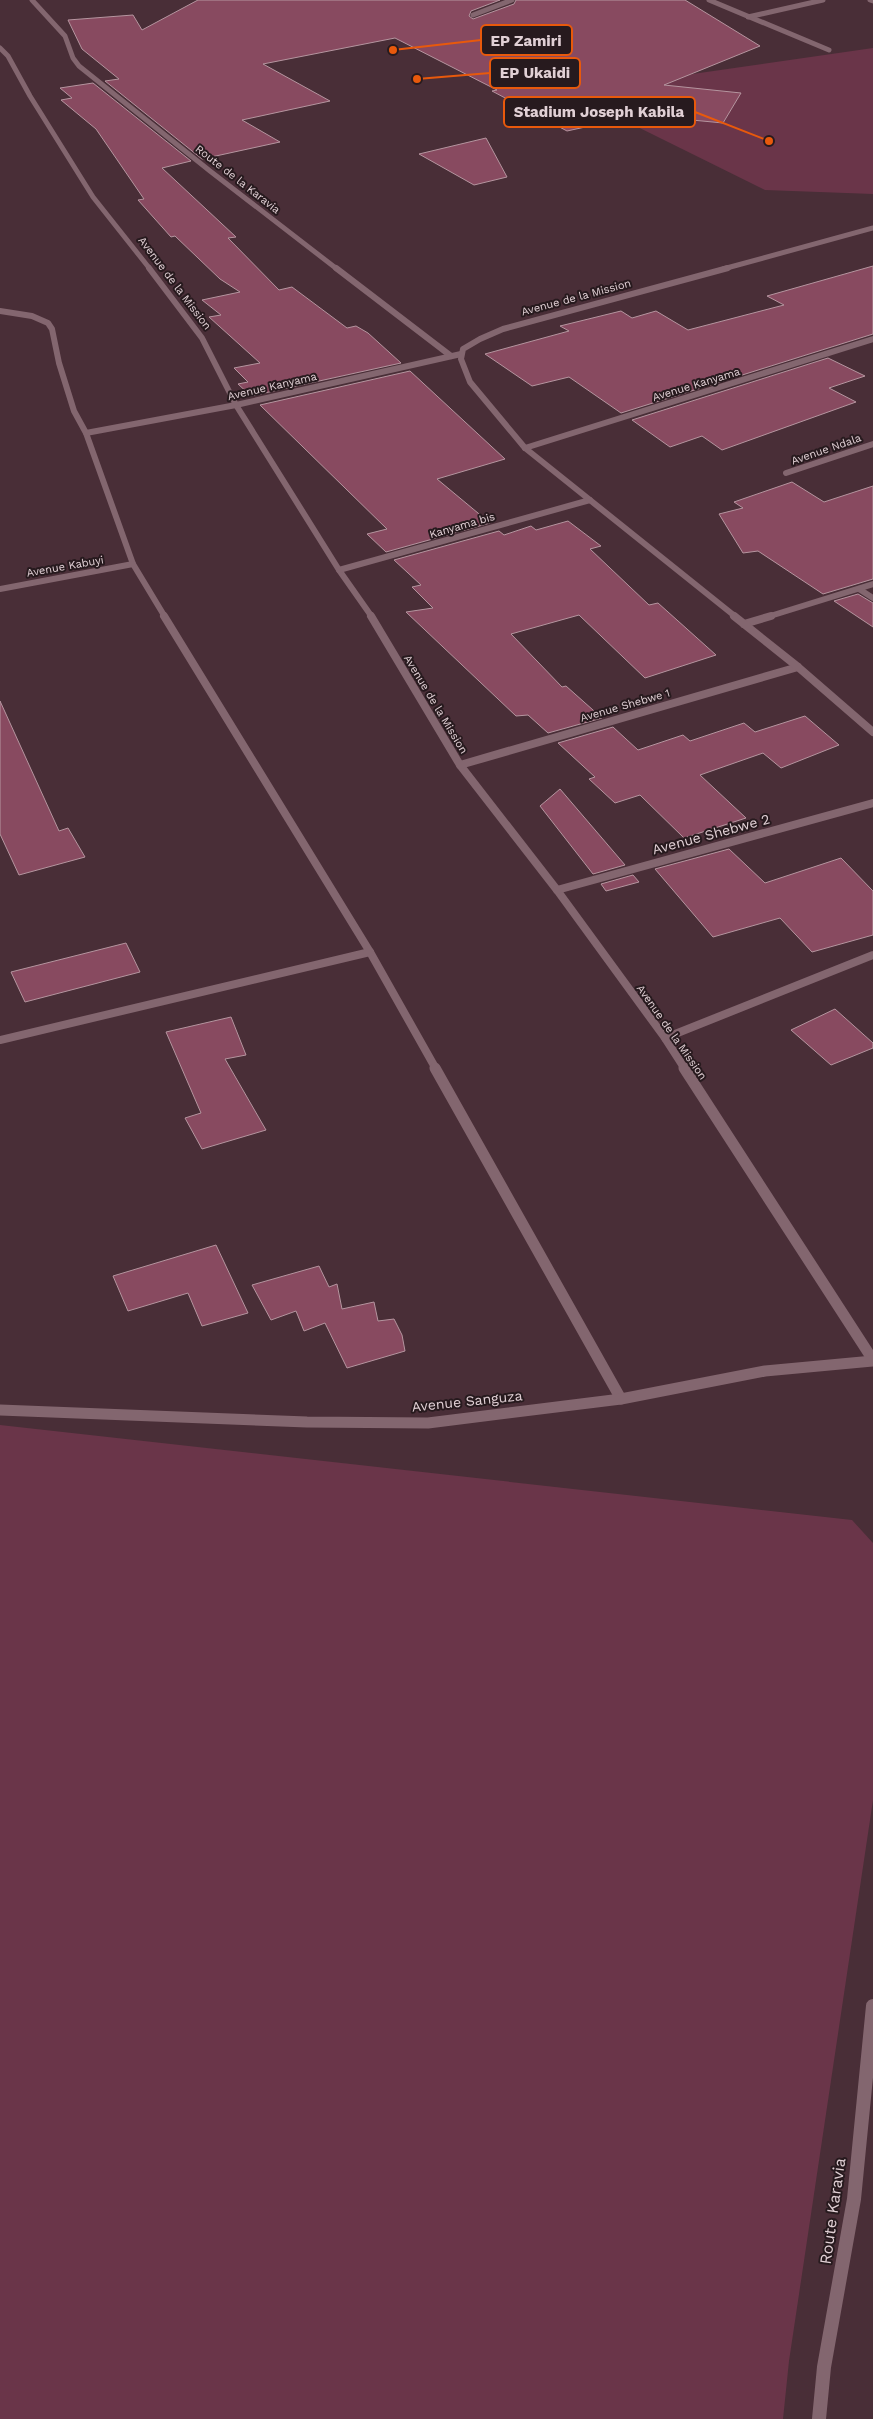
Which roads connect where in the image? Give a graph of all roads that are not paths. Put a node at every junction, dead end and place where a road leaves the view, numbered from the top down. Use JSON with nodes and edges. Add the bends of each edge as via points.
{"nodes":[{"id":1,"x":32,"y":0,"type":"edge"},
{"id":2,"x":512,"y":0,"type":"edge"},
{"id":3,"x":709,"y":0,"type":"edge"},
{"id":4,"x":823,"y":0,"type":"edge"},
{"id":5,"x":473,"y":16,"type":"dead end"},
{"id":6,"x":748,"y":17,"type":"junction"},
{"id":7,"x":0,"y":48,"type":"edge"},
{"id":8,"x":828,"y":50,"type":"dead end"},
{"id":9,"x":873,"y":228,"type":"edge"},
{"id":10,"x":0,"y":311,"type":"edge"},
{"id":11,"x":873,"y":340,"type":"edge"},
{"id":12,"x":461,"y":354,"type":"junction"},
{"id":13,"x":451,"y":356,"type":"junction"},
{"id":14,"x":236,"y":405,"type":"junction"},
{"id":15,"x":86,"y":433,"type":"junction"},
{"id":16,"x":873,"y":444,"type":"edge"},
{"id":17,"x":526,"y":448,"type":"junction"},
{"id":18,"x":786,"y":473,"type":"dead end"},
{"id":19,"x":590,"y":500,"type":"junction"},
{"id":20,"x":133,"y":564,"type":"junction"},
{"id":21,"x":339,"y":570,"type":"junction"},
{"id":22,"x":873,"y":584,"type":"edge"},
{"id":23,"x":858,"y":588,"type":"junction"},
{"id":24,"x":0,"y":589,"type":"edge"},
{"id":25,"x":873,"y":598,"type":"edge"},
{"id":26,"x":744,"y":624,"type":"junction"},
{"id":27,"x":798,"y":667,"type":"junction"},
{"id":28,"x":873,"y":732,"type":"edge"},
{"id":29,"x":460,"y":765,"type":"junction"},
{"id":30,"x":873,"y":804,"type":"edge"},
{"id":31,"x":557,"y":890,"type":"junction"},
{"id":32,"x":370,"y":952,"type":"junction"},
{"id":33,"x":873,"y":955,"type":"edge"},
{"id":34,"x":665,"y":1038,"type":"junction"},
{"id":35,"x":0,"y":1040,"type":"edge"},
{"id":36,"x":873,"y":1360,"type":"edge"},
{"id":37,"x":621,"y":1399,"type":"junction"},
{"id":38,"x":0,"y":1410,"type":"edge"},
{"id":39,"x":873,"y":2006,"type":"edge"},
{"id":40,"x":818,"y":2419,"type":"edge"}],
"edges":[{"from":1,"to":13,"type":"street","name":"Route de la Karavia","via":[[65,36],[79,66]]},
{"from":2,"to":5,"type":"street"},
{"from":3,"to":6,"type":"street"},
{"from":4,"to":6,"type":"street"},
{"from":6,"to":8,"type":"street"},
{"from":7,"to":14,"type":"street","name":"Avenue de la Mission","via":[[8,56],[93,197],[202,338]]},
{"from":9,"to":12,"type":"street","name":"Avenue de la Mission","via":[[509,327],[478,339]]},
{"from":10,"to":15,"type":"street","via":[[21,313],[48,323],[74,411]]},
{"from":11,"to":17,"type":"street","name":"Avenue Kanyama"},
{"from":12,"to":13,"type":"street","name":"Avenue Kanyama"},
{"from":12,"to":17,"type":"street","via":[[470,382]]},
{"from":13,"to":14,"type":"street","name":"Avenue Kanyama"},
{"from":14,"to":15,"type":"street","name":"Avenue Kanyama"},
{"from":14,"to":21,"type":"street","name":"Avenue de la Mission"},
{"from":15,"to":20,"type":"street"},
{"from":16,"to":18,"type":"street","name":"Avenue Ndala"},
{"from":17,"to":19,"type":"street"},
{"from":19,"to":21,"type":"street","name":"Kanyama bis"},
{"from":19,"to":26,"type":"street"},
{"from":20,"to":24,"type":"street","name":"Avenue Kabuyi"},
{"from":20,"to":32,"type":"street"},
{"from":21,"to":29,"type":"street","name":"Avenue de la Mission","via":[[367,609]]},
{"from":22,"to":23,"type":"street"},
{"from":23,"to":25,"type":"street"},
{"from":23,"to":26,"type":"street"},
{"from":26,"to":27,"type":"street"},
{"from":27,"to":28,"type":"street"},
{"from":27,"to":29,"type":"street","name":"Avenue Shebwe 1"},
{"from":29,"to":31,"type":"street","name":"Avenue de la Mission"},
{"from":30,"to":31,"type":"street","name":"Avenue Shebwe 2"},
{"from":31,"to":34,"type":"street","name":"Avenue de la Mission"},
{"from":32,"to":35,"type":"street"},
{"from":32,"to":37,"type":"street"},
{"from":33,"to":34,"type":"street"},
{"from":34,"to":36,"type":"street","name":"Avenue de la Mission"},
{"from":36,"to":37,"type":"street","name":"Avenue Sanguza","via":[[764,1371]]},
{"from":37,"to":38,"type":"street","name":"Avenue Sanguza","via":[[428,1423],[307,1422]]},
{"from":39,"to":40,"type":"street","name":"Route Karavia","via":[[854,2198]]}]}
